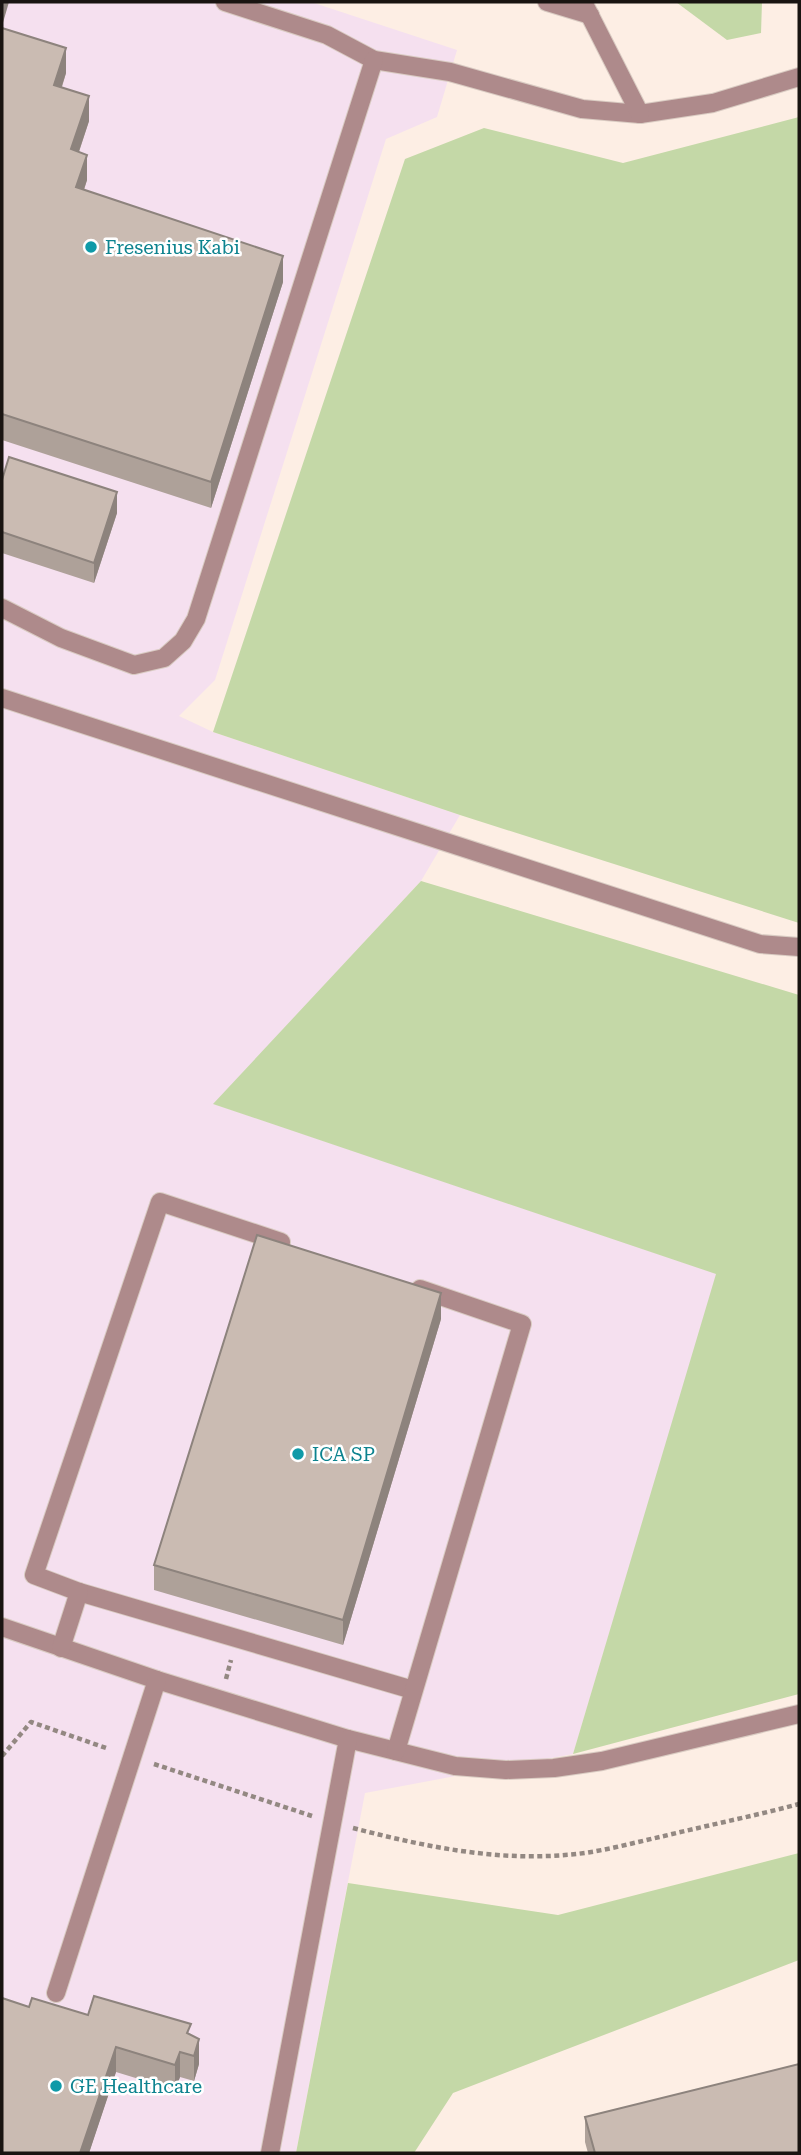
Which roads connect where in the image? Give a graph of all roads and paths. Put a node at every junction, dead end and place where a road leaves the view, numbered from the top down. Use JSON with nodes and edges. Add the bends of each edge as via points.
{"nodes":[{"id":1,"x":225,"y":2,"type":"edge"},
{"id":2,"x":547,"y":2,"type":"edge"},
{"id":3,"x":587,"y":8,"type":"edge"},
{"id":4,"x":374,"y":60,"type":"junction"},
{"id":5,"x":799,"y":77,"type":"edge"},
{"id":6,"x":640,"y":114,"type":"junction"},
{"id":7,"x":2,"y":608,"type":"edge"},
{"id":8,"x":2,"y":698,"type":"edge"},
{"id":9,"x":799,"y":947,"type":"edge"},
{"id":10,"x":302,"y":1250,"type":"edge"},
{"id":11,"x":405,"y":1284,"type":"edge"},
{"id":12,"x":79,"y":1591,"type":"junction"},
{"id":13,"x":2,"y":1627,"type":"edge"},
{"id":14,"x":237,"y":1638,"type":"junction"},
{"id":15,"x":61,"y":1648,"type":"junction"},
{"id":16,"x":156,"y":1680,"type":"junction"},
{"id":17,"x":413,"y":1690,"type":"junction"},
{"id":18,"x":220,"y":1700,"type":"junction"},
{"id":19,"x":799,"y":1714,"type":"edge"},
{"id":20,"x":348,"y":1739,"type":"junction"},
{"id":21,"x":396,"y":1751,"type":"junction"},
{"id":22,"x":2,"y":1755,"type":"edge"},
{"id":23,"x":132,"y":1756,"type":"junction"},
{"id":24,"x":799,"y":1804,"type":"edge"},
{"id":25,"x":332,"y":1822,"type":"junction"},
{"id":26,"x":56,"y":1993,"type":"dead end"},
{"id":27,"x":270,"y":2153,"type":"edge"}],
"edges":[{"from":1,"to":4,"type":"lane","via":[[327,35]]},
{"from":2,"to":3,"type":"lane"},
{"from":3,"to":6,"type":"lane"},
{"from":4,"to":6,"type":"lane","via":[[450,72],[582,109]]},
{"from":4,"to":7,"type":"lane","via":[[196,620],[183,641],[164,658],[134,665],[61,638]]},
{"from":5,"to":6,"type":"lane","via":[[713,103]]},
{"from":8,"to":9,"type":"lane","via":[[760,944]]},
{"from":10,"to":12,"type":"lane","via":[[160,1202],[34,1575]]},
{"from":11,"to":17,"type":"lane","via":[[522,1324]]},
{"from":12,"to":14,"type":"lane"},
{"from":12,"to":15,"type":"lane"},
{"from":13,"to":15,"type":"lane"},
{"from":14,"to":17,"type":"lane"},
{"from":14,"to":18,"type":"path"},
{"from":15,"to":16,"type":"lane"},
{"from":16,"to":18,"type":"lane"},
{"from":16,"to":23,"type":"lane"},
{"from":17,"to":21,"type":"lane"},
{"from":18,"to":20,"type":"lane"},
{"from":19,"to":21,"type":"lane","via":[[554,1768],[455,1766]]},
{"from":20,"to":21,"type":"lane"},
{"from":20,"to":25,"type":"lane"},
{"from":22,"to":23,"type":"path","via":[[31,1722]]},
{"from":23,"to":25,"type":"path"},
{"from":23,"to":26,"type":"lane"},
{"from":24,"to":25,"type":"path","via":[[565,1855],[459,1851]]},
{"from":25,"to":27,"type":"lane"}]}
